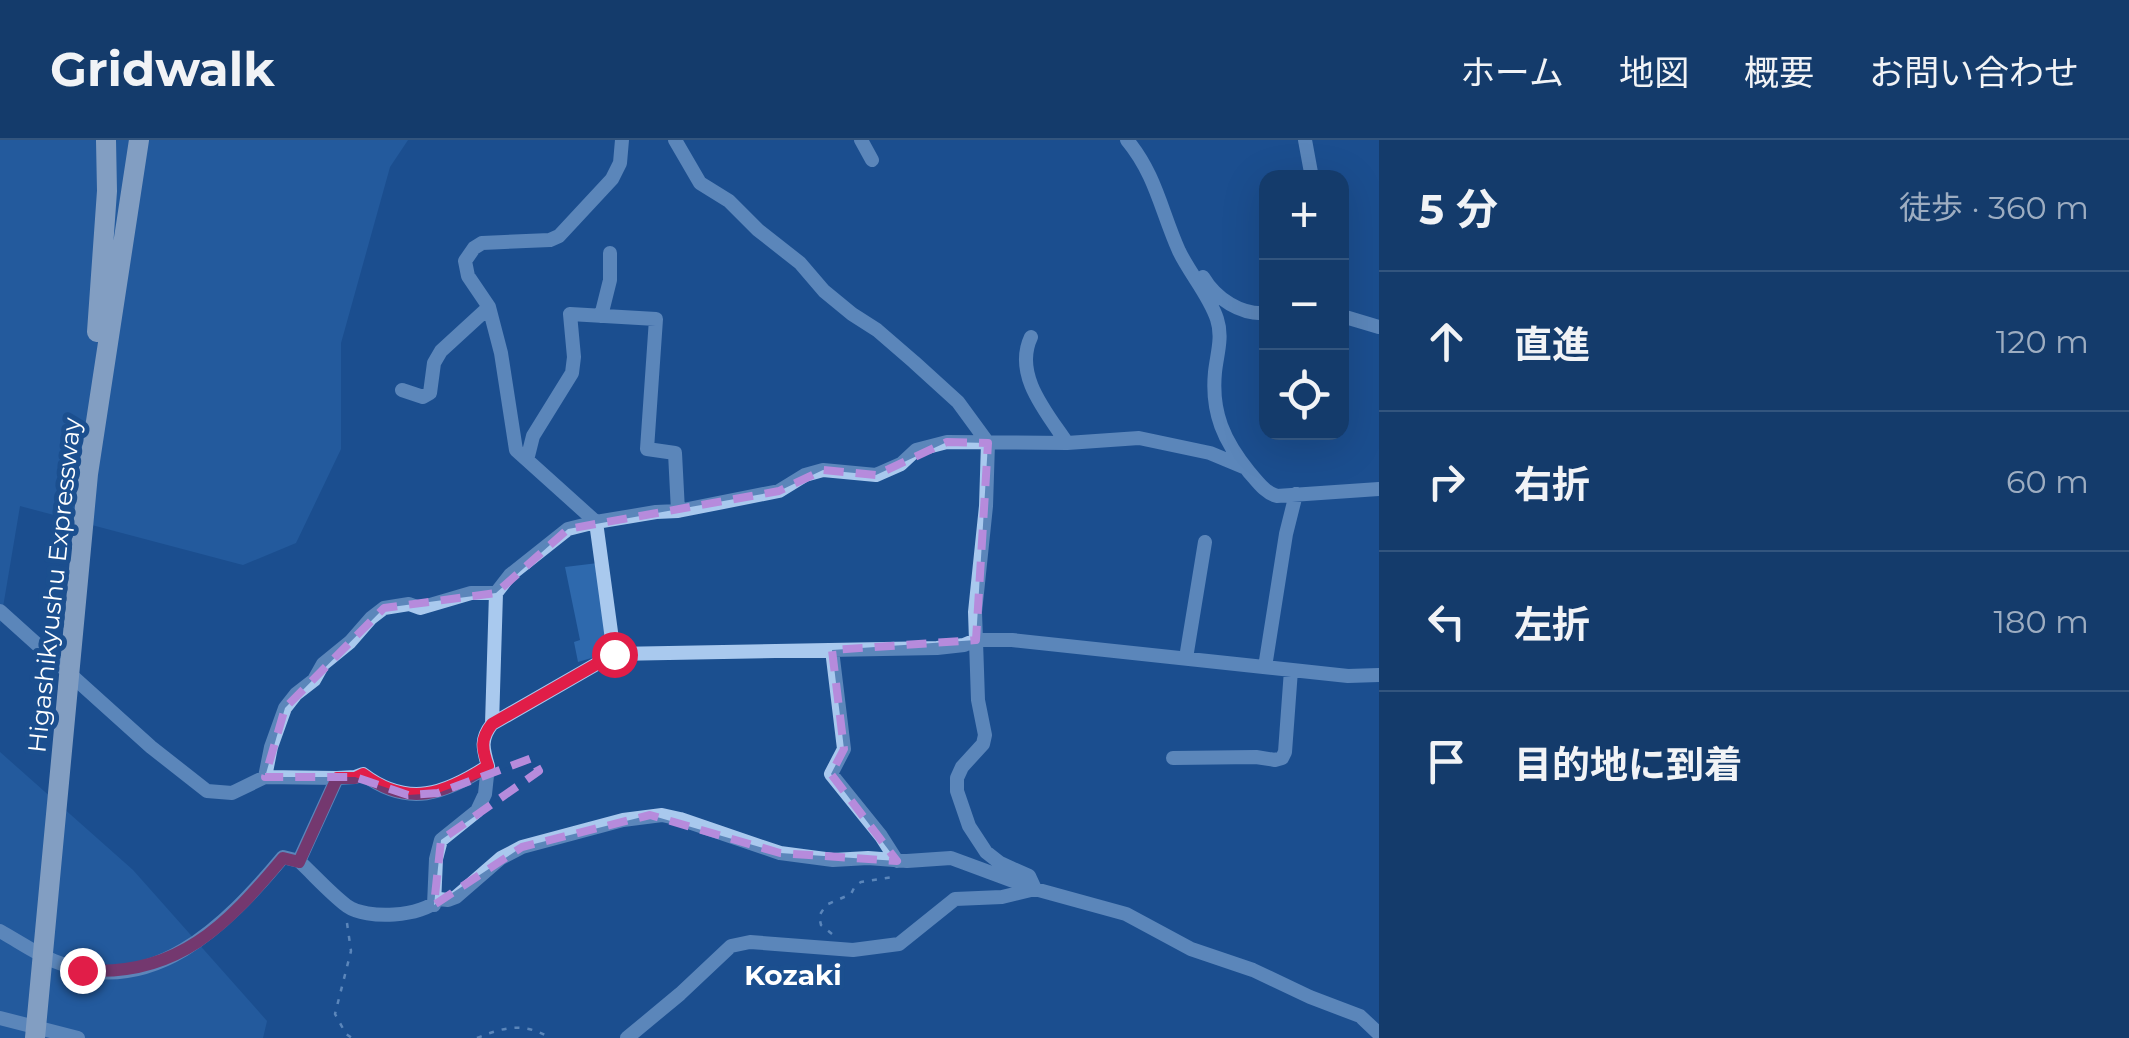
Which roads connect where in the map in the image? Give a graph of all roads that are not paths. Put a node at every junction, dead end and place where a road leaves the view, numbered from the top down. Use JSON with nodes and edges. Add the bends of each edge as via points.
{"nodes":[{"id":1,"x":106,"y":140,"type":"edge"},
{"id":2,"x":142,"y":140,"type":"edge"},
{"id":3,"x":622,"y":140,"type":"edge"},
{"id":4,"x":675,"y":140,"type":"edge"},
{"id":5,"x":861,"y":140,"type":"edge"},
{"id":6,"x":1127,"y":140,"type":"edge"},
{"id":7,"x":1305,"y":140,"type":"edge"},
{"id":8,"x":872,"y":160,"type":"dead end"},
{"id":9,"x":1311,"y":170,"type":"edge"},
{"id":10,"x":1172,"y":230,"type":"junction"},
{"id":11,"x":610,"y":253,"type":"dead end"},
{"id":12,"x":489,"y":307,"type":"junction"},
{"id":13,"x":1259,"y":314,"type":"edge"},
{"id":14,"x":602,"y":316,"type":"junction"},
{"id":15,"x":1349,"y":318,"type":"edge"},
{"id":16,"x":1379,"y":327,"type":"edge"},
{"id":17,"x":1031,"y":337,"type":"dead end"},
{"id":18,"x":402,"y":390,"type":"dead end"},
{"id":19,"x":988,"y":442,"type":"junction"},
{"id":20,"x":1067,"y":443,"type":"junction"},
{"id":21,"x":527,"y":460,"type":"junction"},
{"id":22,"x":1246,"y":468,"type":"junction"},
{"id":23,"x":88,"y":474,"type":"junction"},
{"id":24,"x":1379,"y":489,"type":"edge"},
{"id":25,"x":1296,"y":494,"type":"junction"},
{"id":26,"x":678,"y":511,"type":"junction"},
{"id":27,"x":596,"y":522,"type":"junction"},
{"id":28,"x":1205,"y":542,"type":"dead end"},
{"id":29,"x":496,"y":593,"type":"junction"},
{"id":30,"x":0,"y":610,"type":"edge"},
{"id":31,"x":976,"y":640,"type":"junction"},
{"id":32,"x":832,"y":650,"type":"junction"},
{"id":33,"x":614,"y":654,"type":"junction"},
{"id":34,"x":1186,"y":658,"type":"junction"},
{"id":35,"x":1265,"y":667,"type":"junction"},
{"id":36,"x":1290,"y":670,"type":"junction"},
{"id":37,"x":1379,"y":675,"type":"edge"},
{"id":38,"x":492,"y":724,"type":"junction"},
{"id":39,"x":1174,"y":758,"type":"dead end"},
{"id":40,"x":488,"y":766,"type":"junction"},
{"id":41,"x":265,"y":776,"type":"junction"},
{"id":42,"x":337,"y":778,"type":"junction"},
{"id":43,"x":897,"y":861,"type":"junction"},
{"id":44,"x":299,"y":862,"type":"junction"},
{"id":45,"x":1036,"y":889,"type":"junction"},
{"id":46,"x":434,"y":905,"type":"junction"},
{"id":47,"x":0,"y":931,"type":"edge"},
{"id":48,"x":0,"y":1018,"type":"edge"},
{"id":49,"x":1379,"y":1034,"type":"edge"},
{"id":50,"x":35,"y":1038,"type":"edge"},
{"id":51,"x":78,"y":1038,"type":"edge"},
{"id":52,"x":628,"y":1038,"type":"edge"}],
"edges":[{"from":1,"to":23,"type":"highway"},
{"from":2,"to":23,"type":"highway","name":"Higashikyushu Expressway"},
{"from":3,"to":12,"type":"street","via":[[612,179],[559,236],[474,248],[466,261],[468,276]]},
{"from":4,"to":19,"type":"street","via":[[700,183],[914,362],[958,402]]},
{"from":5,"to":8,"type":"street"},
{"from":6,"to":10,"type":"street","via":[[1144,160]]},
{"from":7,"to":9,"type":"street"},
{"from":10,"to":13,"type":"street","via":[[1210,289],[1230,306]]},
{"from":10,"to":22,"type":"street","via":[[1217,319],[1216,411]]},
{"from":11,"to":14,"type":"street"},
{"from":12,"to":18,"type":"street","via":[[441,351],[430,393]]},
{"from":12,"to":21,"type":"street","via":[[516,450]]},
{"from":14,"to":21,"type":"street","via":[[570,314],[572,373],[533,436]]},
{"from":14,"to":26,"type":"street","via":[[656,319],[647,449],[675,453]]},
{"from":15,"to":16,"type":"street"},
{"from":17,"to":20,"type":"street","via":[[1025,369]]},
{"from":19,"to":20,"type":"street"},
{"from":19,"to":26,"type":"street","via":[[947,442],[916,450],[876,475],[823,470],[779,491]]},
{"from":19,"to":31,"type":"street"},
{"from":20,"to":22,"type":"street","via":[[1139,438]]},
{"from":21,"to":27,"type":"street"},
{"from":22,"to":25,"type":"street","via":[[1270,495]]},
{"from":23,"to":50,"type":"highway","name":"Higashikyushu Expressway"},
{"from":24,"to":25,"type":"street"},
{"from":25,"to":35,"type":"street"},
{"from":26,"to":27,"type":"street"},
{"from":27,"to":29,"type":"street","via":[[568,530]]},
{"from":27,"to":33,"type":"street"},
{"from":28,"to":34,"type":"street"},
{"from":29,"to":38,"type":"street"},
{"from":29,"to":41,"type":"street","via":[[384,608],[371,618],[285,708]]},
{"from":30,"to":41,"type":"street","via":[[207,792],[232,793]]},
{"from":31,"to":32,"type":"street","via":[[937,648]]},
{"from":31,"to":34,"type":"street"},
{"from":31,"to":45,"type":"street","via":[[985,735],[956,778],[957,791],[978,843],[1029,876]]},
{"from":32,"to":33,"type":"street"},
{"from":32,"to":43,"type":"street","via":[[844,749],[831,774]]},
{"from":33,"to":38,"type":"street"},
{"from":34,"to":35,"type":"street"},
{"from":35,"to":36,"type":"street"},
{"from":36,"to":37,"type":"street"},
{"from":36,"to":39,"type":"street","via":[[1282,758]]},
{"from":38,"to":40,"type":"street","via":[[482,747]]},
{"from":40,"to":42,"type":"street","via":[[438,793],[392,791],[363,774]]},
{"from":40,"to":46,"type":"street","via":[[477,812],[441,840]]},
{"from":41,"to":42,"type":"street"},
{"from":42,"to":44,"type":"street"},
{"from":43,"to":45,"type":"street","via":[[951,858]]},
{"from":43,"to":46,"type":"street","via":[[780,853],[650,815],[522,848],[456,897]]},
{"from":44,"to":46,"type":"street","via":[[351,909],[400,916]]},
{"from":44,"to":47,"type":"street","via":[[283,858],[211,933],[138,969],[82,970]]},
{"from":45,"to":49,"type":"street","via":[[1126,914],[1192,949],[1360,1016]]},
{"from":45,"to":52,"type":"street","via":[[954,899],[899,944],[854,950],[731,946]]},
{"from":48,"to":51,"type":"street"}]}
